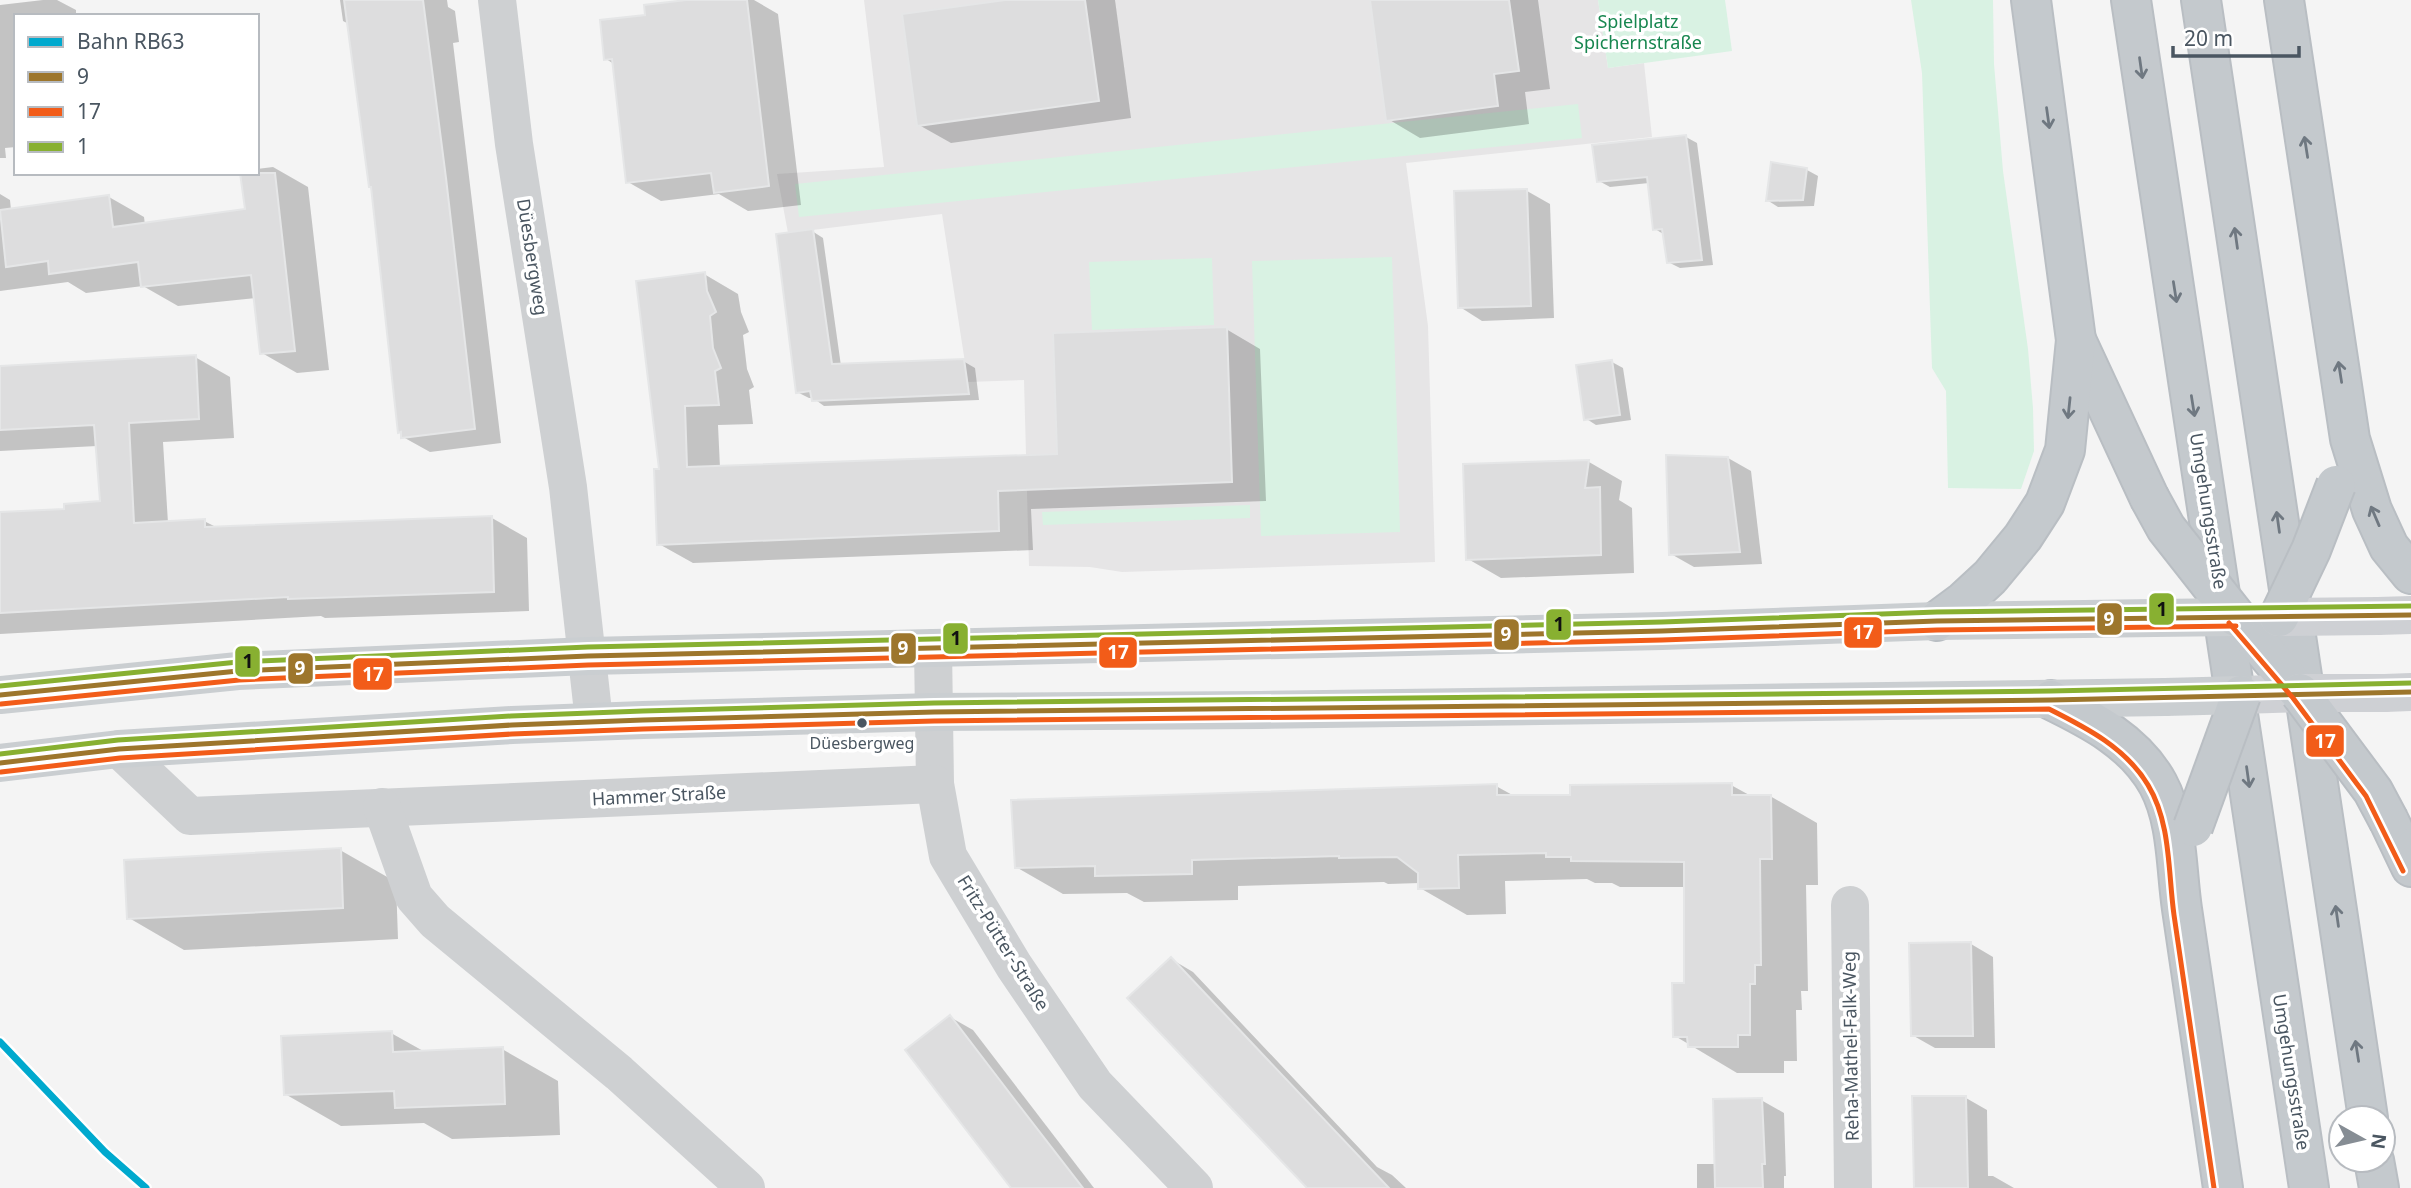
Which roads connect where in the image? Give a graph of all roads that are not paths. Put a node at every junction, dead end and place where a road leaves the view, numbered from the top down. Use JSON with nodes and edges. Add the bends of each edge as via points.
{"nodes":[{"id":1,"x":497,"y":0,"type":"edge"},
{"id":2,"x":2031,"y":0,"type":"edge"},
{"id":3,"x":2131,"y":0,"type":"edge"},
{"id":4,"x":2201,"y":0,"type":"edge"},
{"id":5,"x":2284,"y":0,"type":"edge"},
{"id":6,"x":2076,"y":340,"type":"junction"},
{"id":7,"x":2350,"y":439,"type":"junction"},
{"id":8,"x":2411,"y":574,"type":"edge"},
{"id":9,"x":2395,"y":615,"type":"edge"},
{"id":10,"x":2236,"y":617,"type":"junction"},
{"id":11,"x":2279,"y":617,"type":"junction"},
{"id":12,"x":1937,"y":621,"type":"junction"},
{"id":13,"x":933,"y":648,"type":"junction"},
{"id":14,"x":2263,"y":651,"type":"junction"},
{"id":15,"x":588,"y":656,"type":"junction"},
{"id":16,"x":2300,"y":693,"type":"junction"},
{"id":17,"x":2398,"y":693,"type":"edge"},
{"id":18,"x":0,"y":695,"type":"edge"},
{"id":19,"x":2241,"y":695,"type":"junction"},
{"id":20,"x":2051,"y":700,"type":"junction"},
{"id":21,"x":934,"y":712,"type":"junction"},
{"id":22,"x":594,"y":722,"type":"junction"},
{"id":23,"x":119,"y":749,"type":"junction"},
{"id":24,"x":0,"y":763,"type":"edge"},
{"id":25,"x":935,"y":784,"type":"junction"},
{"id":26,"x":382,"y":807,"type":"junction"},
{"id":27,"x":2411,"y":867,"type":"edge"},
{"id":28,"x":2179,"y":886,"type":"junction"},
{"id":29,"x":1850,"y":905,"type":"dead end"},
{"id":30,"x":2366,"y":1104,"type":"edge"},
{"id":31,"x":746,"y":1188,"type":"edge"},
{"id":32,"x":1194,"y":1188,"type":"edge"},
{"id":33,"x":1853,"y":1188,"type":"edge"},
{"id":34,"x":2223,"y":1188,"type":"edge"},
{"id":35,"x":2309,"y":1188,"type":"edge"}],
"edges":[{"from":1,"to":15,"type":"street","name":"Düesbergweg"},
{"from":2,"to":6,"type":"highway","one_way":true},
{"from":3,"to":35,"type":"highway","name":"Umgehungsstraße","one_way":true},
{"from":30,"to":4,"type":"highway","one_way":true},
{"from":7,"to":5,"type":"highway","one_way":true},
{"from":6,"to":10,"type":"highway","bridge":true,"via":[[2166,528]]},
{"from":6,"to":12,"type":"highway","one_way":true,"via":[[2065,450],[2045,503],[1990,577]]},
{"from":8,"to":7,"type":"highway","one_way":true,"via":[[2389,547],[2372,510]]},
{"from":7,"to":11,"type":"highway","bridge":true,"via":[[2311,550]]},
{"from":9,"to":11,"type":"main road","bridge":true},
{"from":10,"to":11,"type":"main road"},
{"from":10,"to":12,"type":"main road","bridge":true},
{"from":10,"to":14,"type":"highway"},
{"from":11,"to":14,"type":"highway"},
{"from":12,"to":13,"type":"main road"},
{"from":13,"to":15,"type":"main road"},
{"from":13,"to":21,"type":"street","name":"Fritz-Pütter-Straße"},
{"from":14,"to":16,"type":"highway"},
{"from":14,"to":19,"type":"highway"},
{"from":15,"to":18,"type":"main road","via":[[238,671]]},
{"from":15,"to":22,"type":"street","name":"Düesbergweg"},
{"from":16,"to":17,"type":"main road","bridge":true},
{"from":16,"to":19,"type":"main road"},
{"from":16,"to":27,"type":"highway","bridge":true,"via":[[2374,791]]},
{"from":19,"to":20,"type":"main road","bridge":true},
{"from":19,"to":28,"type":"highway","bridge":true,"via":[[2193,827]]},
{"from":20,"to":21,"type":"main road"},
{"from":20,"to":28,"type":"highway","via":[[2129,747],[2158,784],[2172,822]]},
{"from":21,"to":22,"type":"main road"},
{"from":21,"to":25,"type":"street","name":"Fritz-Pütter-Straße"},
{"from":22,"to":23,"type":"main road"},
{"from":23,"to":24,"type":"main road"},
{"from":23,"to":26,"type":"street","name":"Hammer Straße","via":[[190,816]]},
{"from":25,"to":26,"type":"street","name":"Hammer Straße"},
{"from":25,"to":32,"type":"street","name":"Fritz-Pütter-Straße","via":[[948,856],[1014,967],[1096,1084]]},
{"from":26,"to":31,"type":"street","via":[[414,897],[435,921],[619,1073]]},
{"from":28,"to":34,"type":"highway"},
{"from":29,"to":33,"type":"street","name":"Reha-Mathel-Falk-Weg"}]}
